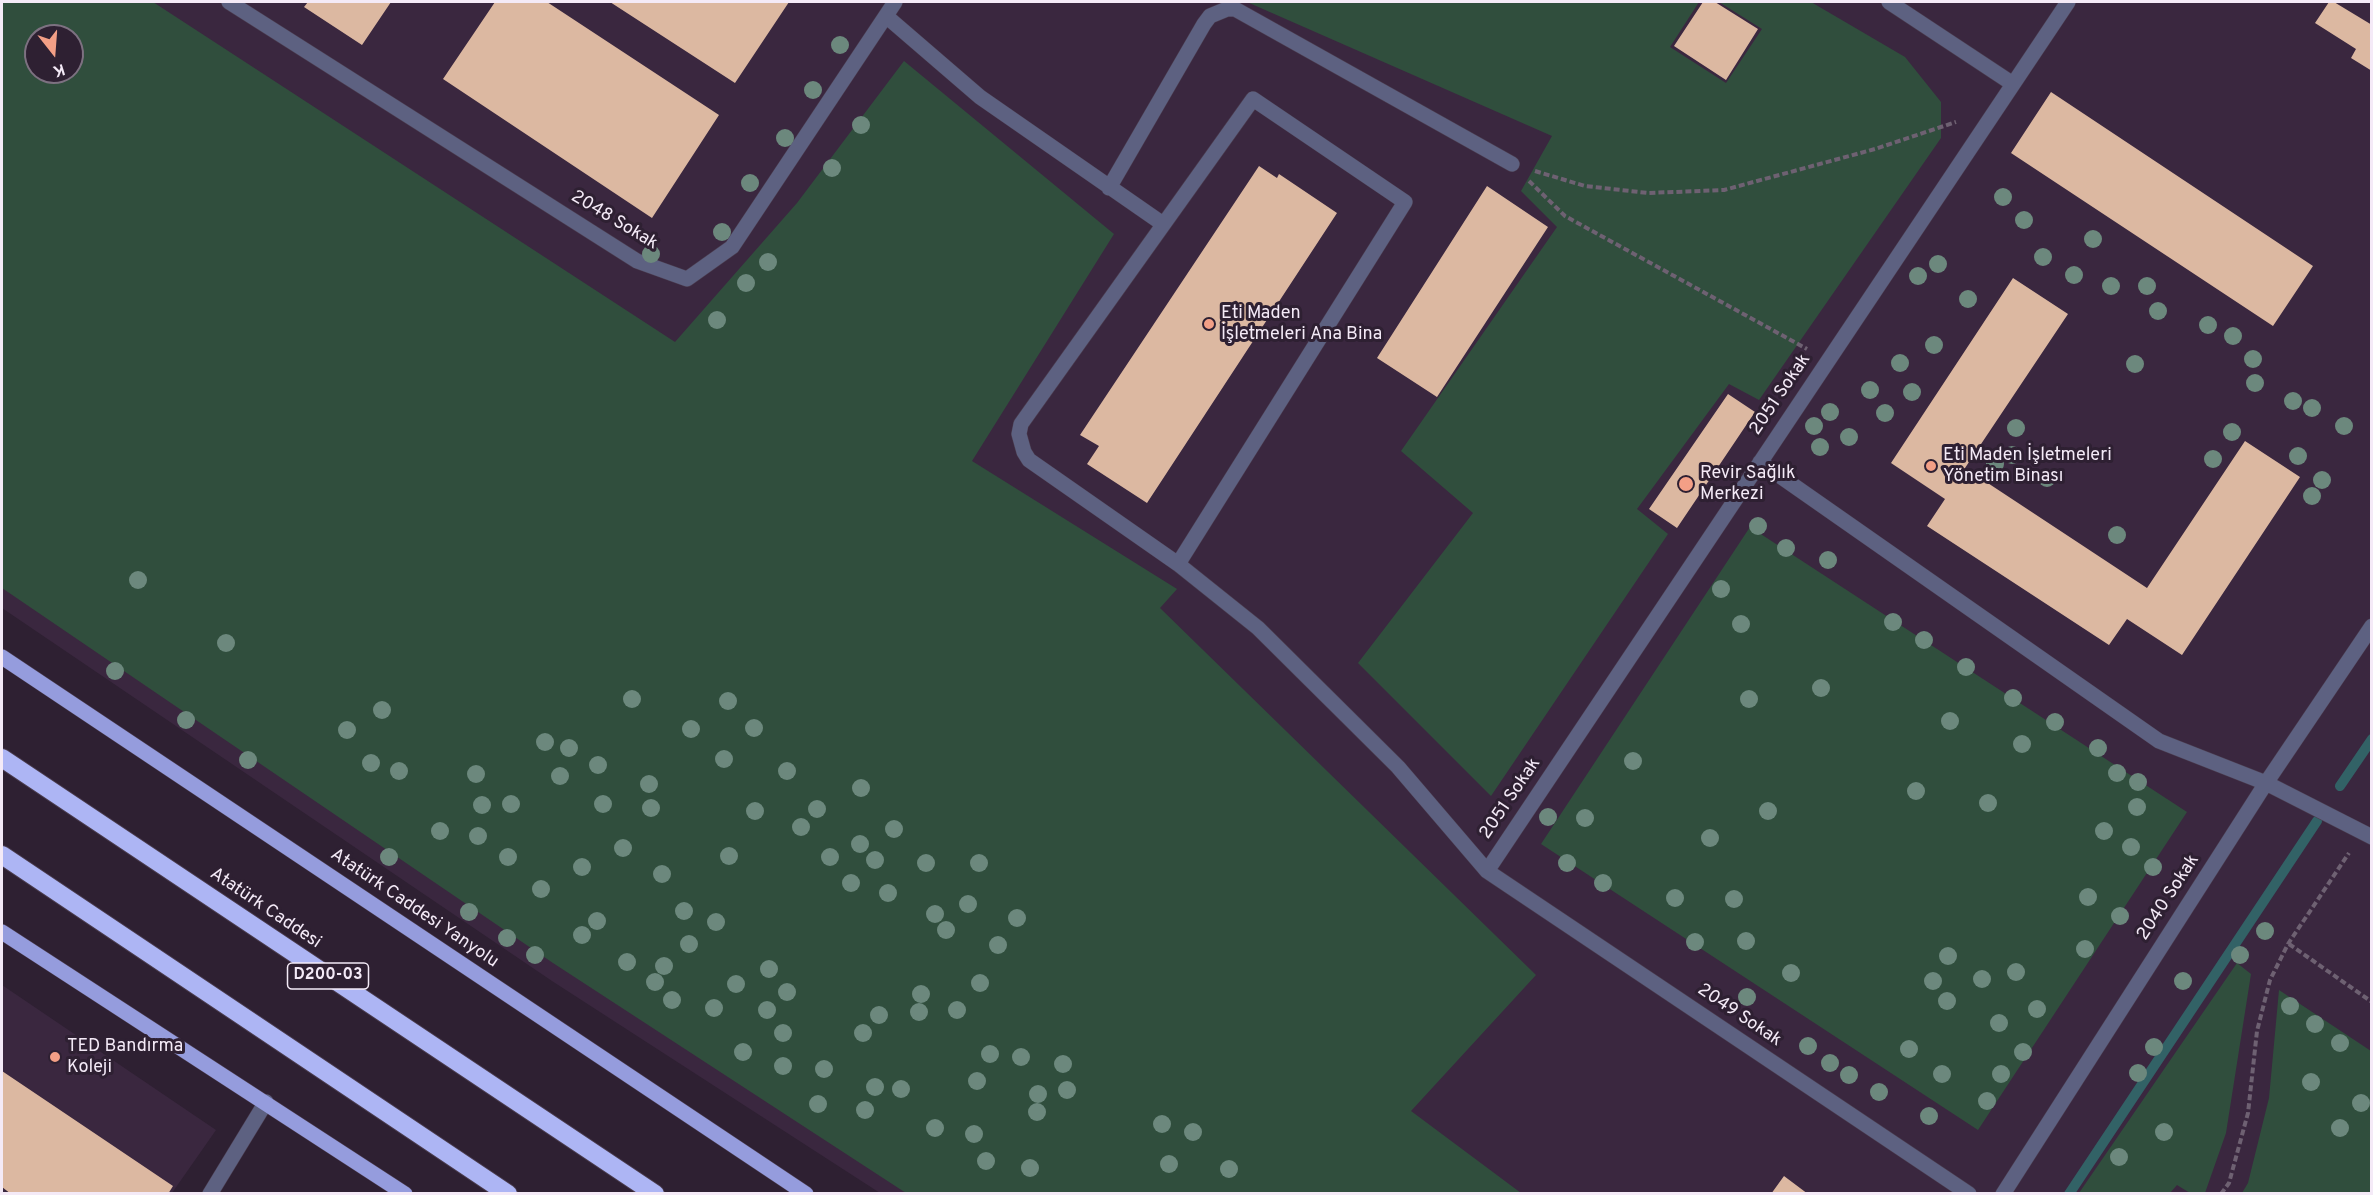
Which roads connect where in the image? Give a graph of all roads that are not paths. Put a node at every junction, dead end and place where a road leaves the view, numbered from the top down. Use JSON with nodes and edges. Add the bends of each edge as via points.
{"nodes":[{"id":1,"x":229,"y":2,"type":"edge"},
{"id":2,"x":895,"y":2,"type":"edge"},
{"id":3,"x":1889,"y":2,"type":"edge"},
{"id":4,"x":2068,"y":2,"type":"edge"},
{"id":5,"x":886,"y":16,"type":"junction"},
{"id":6,"x":2013,"y":84,"type":"junction"},
{"id":7,"x":1512,"y":164,"type":"road end"},
{"id":8,"x":1109,"y":188,"type":"junction"},
{"id":9,"x":1163,"y":224,"type":"junction"},
{"id":10,"x":1760,"y":462,"type":"junction"},
{"id":11,"x":1178,"y":564,"type":"junction"},
{"id":12,"x":2372,"y":626,"type":"edge"},
{"id":13,"x":2,"y":657,"type":"edge"},
{"id":14,"x":2,"y":758,"type":"edge"},
{"id":15,"x":2266,"y":783,"type":"junction"},
{"id":16,"x":2368,"y":834,"type":"edge"},
{"id":17,"x":2,"y":855,"type":"edge"},
{"id":18,"x":1487,"y":871,"type":"junction"},
{"id":19,"x":2,"y":932,"type":"edge"},
{"id":20,"x":266,"y":1102,"type":"junction"},
{"id":21,"x":210,"y":1194,"type":"edge"},
{"id":22,"x":405,"y":1194,"type":"edge"},
{"id":23,"x":508,"y":1194,"type":"edge"},
{"id":24,"x":656,"y":1194,"type":"edge"},
{"id":25,"x":806,"y":1194,"type":"edge"},
{"id":26,"x":1969,"y":1194,"type":"edge"},
{"id":27,"x":2003,"y":1194,"type":"edge"}],
"edges":[{"from":1,"to":5,"type":"street","name":"2048 Sokak","via":[[637,261],[687,279],[732,247]]},
{"from":2,"to":5,"type":"street","name":"2048 Sokak"},
{"from":3,"to":6,"type":"street"},
{"from":4,"to":6,"type":"street","name":"2051 Sokak"},
{"from":5,"to":8,"type":"street","via":[[980,97]]},
{"from":6,"to":10,"type":"street","name":"2051 Sokak"},
{"from":7,"to":8,"type":"street","via":[[1235,9],[1227,9],[1210,16],[1204,24]]},
{"from":8,"to":9,"type":"street"},
{"from":9,"to":11,"type":"street","name":"2049 Sokak","via":[[1021,424],[1019,434],[1029,460]]},
{"from":9,"to":11,"type":"street","via":[[1252,99],[1405,202]]},
{"from":10,"to":15,"type":"street","via":[[2159,741]]},
{"from":10,"to":18,"type":"street","name":"2051 Sokak"},
{"from":11,"to":18,"type":"street","name":"2049 Sokak","via":[[1258,628],[1398,767]]},
{"from":12,"to":15,"type":"street","name":"2040 Sokak"},
{"from":13,"to":25,"type":"main road","name":"Atatürk Caddesi Yanyolu"},
{"from":14,"to":24,"type":"highway","name":"Atatürk Caddesi","number":"D200-03"},
{"from":15,"to":16,"type":"street"},
{"from":15,"to":27,"type":"street","name":"2040 Sokak"},
{"from":17,"to":23,"type":"highway"},
{"from":18,"to":26,"type":"street","name":"2049 Sokak"},
{"from":19,"to":20,"type":"main road"},
{"from":20,"to":21,"type":"street"},
{"from":20,"to":22,"type":"main road"}]}
